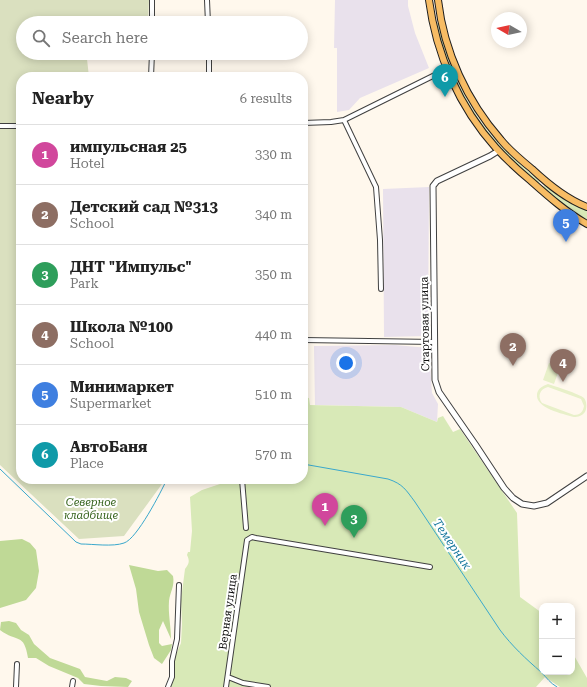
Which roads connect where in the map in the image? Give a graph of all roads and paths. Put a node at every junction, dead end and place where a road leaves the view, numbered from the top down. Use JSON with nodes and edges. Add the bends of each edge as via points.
{"nodes":[{"id":1,"x":152,"y":0,"type":"edge"},
{"id":2,"x":207,"y":0,"type":"edge"},
{"id":3,"x":429,"y":0,"type":"edge"},
{"id":4,"x":438,"y":0,"type":"edge"},
{"id":5,"x":152,"y":16,"type":"edge"},
{"id":6,"x":208,"y":16,"type":"edge"},
{"id":7,"x":441,"y":19,"type":"junction"},
{"id":8,"x":432,"y":20,"type":"junction"},
{"id":9,"x":152,"y":60,"type":"edge"},
{"id":10,"x":209,"y":60,"type":"edge"},
{"id":11,"x":447,"y":69,"type":"junction"},
{"id":12,"x":151,"y":72,"type":"edge"},
{"id":13,"x":209,"y":72,"type":"edge"},
{"id":14,"x":344,"y":120,"type":"junction"},
{"id":15,"x":308,"y":123,"type":"edge"},
{"id":16,"x":0,"y":126,"type":"edge"},
{"id":17,"x":16,"y":126,"type":"edge"},
{"id":18,"x":498,"y":151,"type":"junction"},
{"id":19,"x":544,"y":180,"type":"junction"},
{"id":20,"x":537,"y":187,"type":"junction"},
{"id":21,"x":587,"y":207,"type":"edge"},
{"id":22,"x":587,"y":224,"type":"edge"},
{"id":23,"x":381,"y":289,"type":"dead end"},
{"id":24,"x":308,"y":340,"type":"edge"},
{"id":25,"x":435,"y":342,"type":"junction"},
{"id":26,"x":587,"y":476,"type":"edge"},
{"id":27,"x":242,"y":484,"type":"edge"},
{"id":28,"x":246,"y":528,"type":"dead end"},
{"id":29,"x":430,"y":567,"type":"dead end"},
{"id":30,"x":179,"y":585,"type":"dead end"},
{"id":31,"x":17,"y":664,"type":"dead end"},
{"id":32,"x":228,"y":677,"type":"junction"},
{"id":33,"x":73,"y":681,"type":"dead end"},
{"id":34,"x":16,"y":687,"type":"edge"},
{"id":35,"x":72,"y":687,"type":"edge"},
{"id":36,"x":168,"y":687,"type":"edge"},
{"id":37,"x":226,"y":687,"type":"edge"},
{"id":38,"x":268,"y":687,"type":"edge"}],
"edges":[{"from":1,"to":5,"type":"street"},
{"from":2,"to":6,"type":"street"},
{"from":3,"to":8,"type":"main road"},
{"from":4,"to":7,"type":"main road"},
{"from":7,"to":8,"type":"main road"},
{"from":7,"to":19,"type":"main road","via":[[456,68],[480,113],[502,141]]},
{"from":8,"to":11,"type":"main road"},
{"from":9,"to":12,"type":"street"},
{"from":10,"to":13,"type":"street"},
{"from":11,"to":14,"type":"street"},
{"from":11,"to":18,"type":"main road","via":[[470,113]]},
{"from":14,"to":15,"type":"street"},
{"from":14,"to":23,"type":"street","via":[[376,187]]},
{"from":16,"to":17,"type":"street"},
{"from":18,"to":20,"type":"main road"},
{"from":18,"to":25,"type":"street","name":"Стартовая улица","via":[[437,181],[433,186]]},
{"from":19,"to":20,"type":"main road","via":[[543,185]]},
{"from":19,"to":21,"type":"main road","via":[[564,195]]},
{"from":20,"to":22,"type":"main road"},
{"from":24,"to":25,"type":"street"},
{"from":25,"to":26,"type":"street","name":"Стартовая улица","via":[[435,380],[438,392],[504,488],[518,502],[526,506],[546,503]]},
{"from":27,"to":28,"type":"street"},
{"from":29,"to":32,"type":"street","name":"Верная улица","via":[[256,538],[246,540]]},
{"from":30,"to":36,"type":"street","via":[[177,639],[172,661],[172,677]]},
{"from":31,"to":34,"type":"street"},
{"from":32,"to":37,"type":"street","name":"Верная улица"},
{"from":32,"to":38,"type":"street","via":[[243,683]]},
{"from":33,"to":35,"type":"street"}]}
